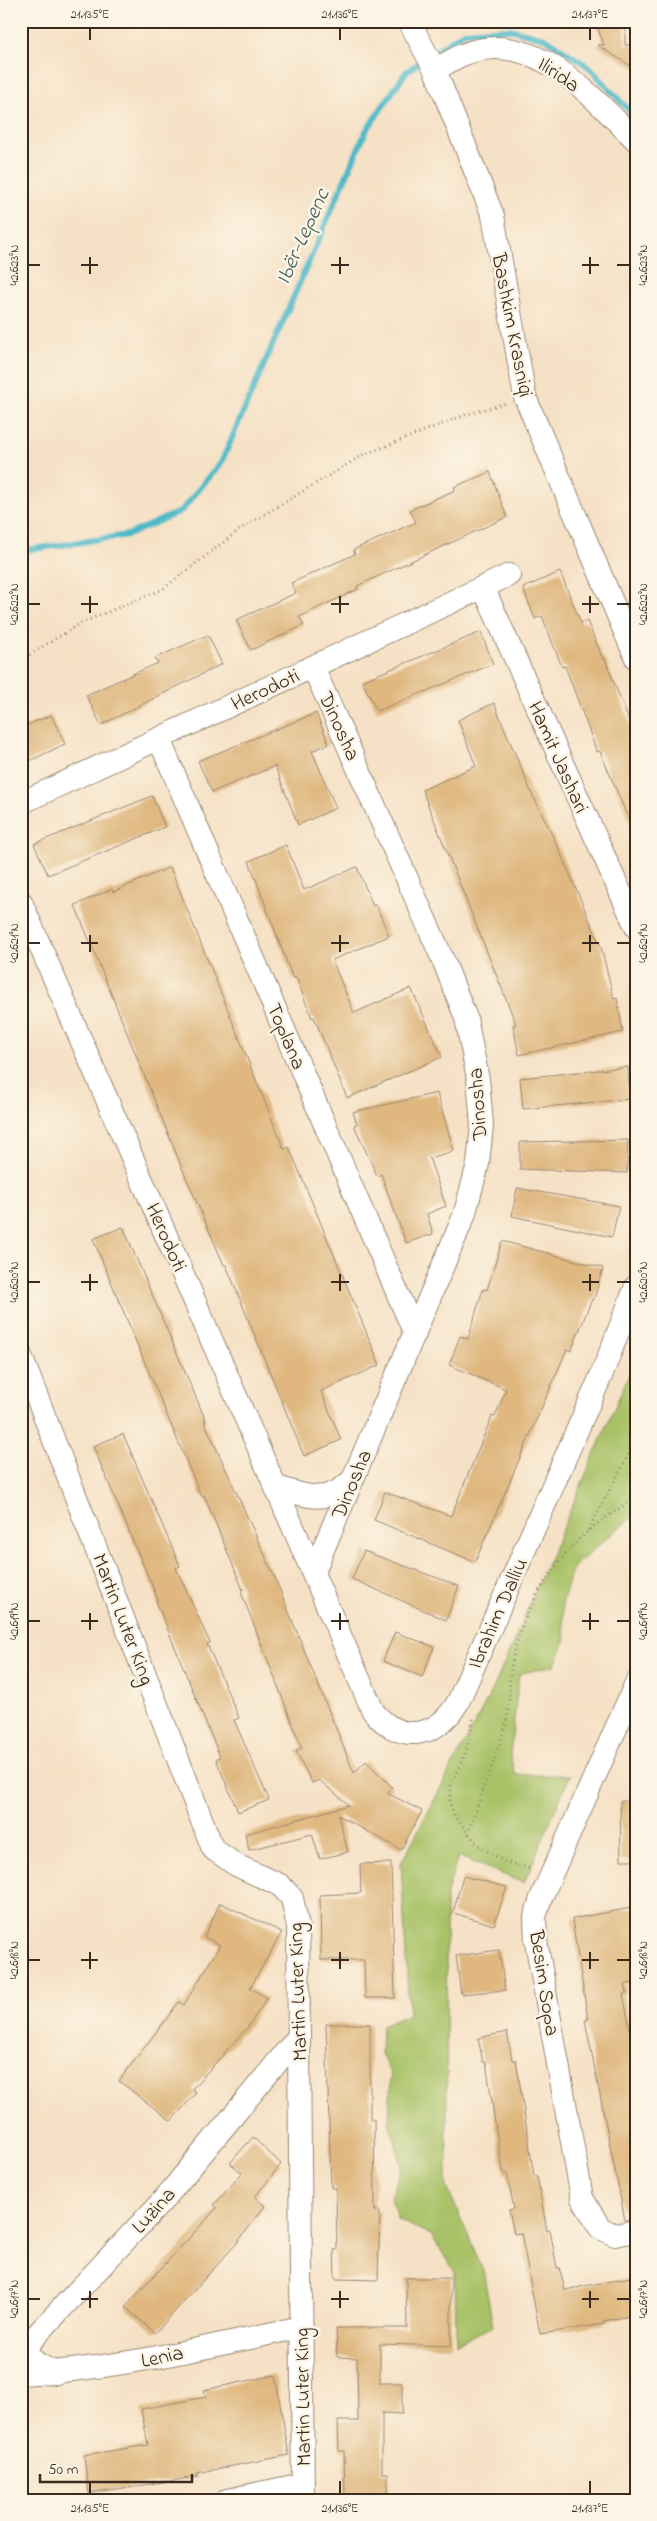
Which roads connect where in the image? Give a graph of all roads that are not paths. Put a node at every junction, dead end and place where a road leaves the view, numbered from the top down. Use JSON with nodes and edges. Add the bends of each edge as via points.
{"nodes":[{"id":1,"x":409,"y":21,"type":"edge"},
{"id":2,"x":436,"y":70,"type":"junction"},
{"id":3,"x":636,"y":140,"type":"edge"},
{"id":4,"x":509,"y":575,"type":"dead end"},
{"id":5,"x":483,"y":587,"type":"junction"},
{"id":6,"x":636,"y":658,"type":"edge"},
{"id":7,"x":313,"y":667,"type":"junction"},
{"id":8,"x":159,"y":739,"type":"junction"},
{"id":9,"x":21,"y":804,"type":"edge"},
{"id":10,"x":21,"y":902,"type":"edge"},
{"id":11,"x":636,"y":927,"type":"edge"},
{"id":12,"x":636,"y":1286,"type":"edge"},
{"id":13,"x":415,"y":1334,"type":"junction"},
{"id":14,"x":21,"y":1356,"type":"edge"},
{"id":15,"x":353,"y":1479,"type":"junction"},
{"id":16,"x":277,"y":1487,"type":"junction"},
{"id":17,"x":314,"y":1571,"type":"junction"},
{"id":18,"x":636,"y":1683,"type":"edge"},
{"id":19,"x":636,"y":1728,"type":"edge"},
{"id":20,"x":614,"y":1733,"type":"junction"},
{"id":21,"x":299,"y":2036,"type":"junction"},
{"id":22,"x":636,"y":2231,"type":"edge"},
{"id":23,"x":302,"y":2326,"type":"junction"},
{"id":24,"x":56,"y":2373,"type":"junction"},
{"id":25,"x":21,"y":2374,"type":"edge"},
{"id":26,"x":303,"y":2492,"type":"edge"},
{"id":27,"x":227,"y":2500,"type":"edge"}],
"edges":[{"from":1,"to":2,"type":"street"},
{"from":2,"to":3,"type":"street","name":"Ilirida","via":[[463,55],[486,49],[508,49],[528,54],[552,65],[581,88]]},
{"from":2,"to":6,"type":"street","name":"Bashkim Krasniqi","via":[[493,216],[525,397]]},
{"from":4,"to":5,"type":"street","name":"Herodoti"},
{"from":5,"to":7,"type":"street","name":"Herodoti"},
{"from":5,"to":11,"type":"street","name":"Hamit Jashari"},
{"from":7,"to":8,"type":"street","name":"Herodoti"},
{"from":7,"to":13,"type":"street","name":"Dinosha","via":[[444,962],[466,1018],[478,1079],[482,1125],[478,1164],[464,1216]]},
{"from":8,"to":9,"type":"street","name":"Herodoti"},
{"from":8,"to":13,"type":"street","name":"Toplana"},
{"from":10,"to":16,"type":"street","name":"Herodoti"},
{"from":12,"to":17,"type":"street","name":"Ibrahim Dalliu","via":[[601,1376],[458,1702],[441,1723],[430,1730],[405,1734],[382,1723],[373,1710]]},
{"from":13,"to":15,"type":"street","name":"Dinosha"},
{"from":14,"to":21,"type":"street","name":"Martin Luter King","via":[[213,1848],[236,1865],[280,1885],[292,1898],[298,1927]]},
{"from":15,"to":16,"type":"street","via":[[340,1492],[328,1496],[305,1495]]},
{"from":15,"to":17,"type":"street","name":"Dinosha"},
{"from":16,"to":17,"type":"street","name":"Herodoti"},
{"from":18,"to":20,"type":"street","name":"Besim Sopa"},
{"from":19,"to":20,"type":"street"},
{"from":20,"to":22,"type":"street","name":"Besim Sopa","via":[[535,1917],[536,1941],[582,2198],[600,2228],[615,2235]]},
{"from":21,"to":23,"type":"street","name":"Martin Luter King"},
{"from":21,"to":24,"type":"street","name":"Luzina","via":[[166,2197],[27,2345],[30,2357]]},
{"from":23,"to":24,"type":"street","name":"Lenia","via":[[123,2365]]},
{"from":23,"to":26,"type":"street","name":"Martin Luter King"},
{"from":24,"to":25,"type":"street","name":"Lenia"},
{"from":26,"to":27,"type":"street"}]}
